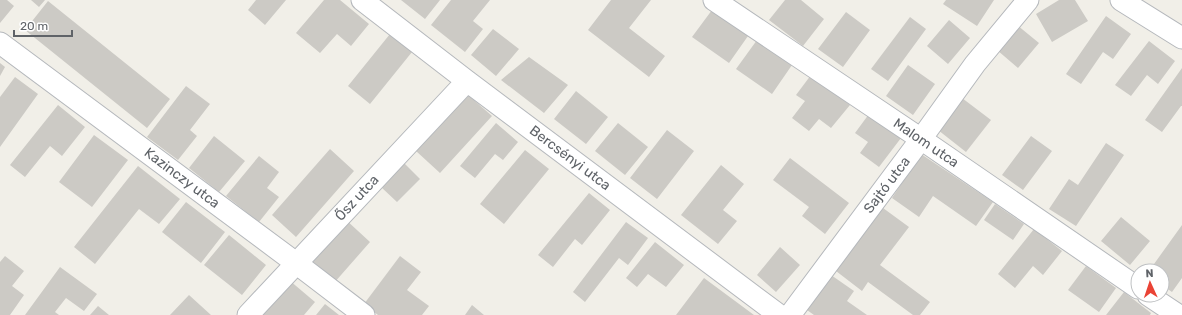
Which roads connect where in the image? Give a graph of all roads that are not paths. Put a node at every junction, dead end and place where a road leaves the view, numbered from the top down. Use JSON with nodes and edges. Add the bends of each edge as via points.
{"nodes":[{"id":1,"x":362,"y":0,"type":"edge"},
{"id":2,"x":714,"y":0,"type":"edge"},
{"id":3,"x":1028,"y":0,"type":"edge"},
{"id":4,"x":1121,"y":0,"type":"edge"},
{"id":5,"x":1182,"y":38,"type":"edge"},
{"id":6,"x":0,"y":43,"type":"edge"},
{"id":7,"x":467,"y":81,"type":"junction"},
{"id":8,"x":921,"y":139,"type":"junction"},
{"id":9,"x":296,"y":263,"type":"junction"},
{"id":10,"x":1130,"y":283,"type":"edge"},
{"id":11,"x":1160,"y":303,"type":"edge"},
{"id":12,"x":248,"y":315,"type":"edge"},
{"id":13,"x":364,"y":315,"type":"edge"},
{"id":14,"x":779,"y":315,"type":"edge"},
{"id":15,"x":790,"y":315,"type":"edge"},
{"id":16,"x":1178,"y":315,"type":"edge"}],
"edges":[{"from":1,"to":7,"type":"street","name":"Bercsényi utca"},
{"from":2,"to":8,"type":"street","name":"Malom utca"},
{"from":3,"to":8,"type":"street","name":"Sajtó utca","via":[[975,64]]},
{"from":4,"to":5,"type":"street"},
{"from":6,"to":9,"type":"street","name":"Kazinczy utca"},
{"from":7,"to":9,"type":"street","name":"Ősz utca"},
{"from":7,"to":14,"type":"street","name":"Bercsényi utca"},
{"from":8,"to":10,"type":"street","name":"Malom utca"},
{"from":8,"to":15,"type":"street","name":"Sajtó utca"},
{"from":9,"to":12,"type":"street","name":"Ősz utca"},
{"from":9,"to":13,"type":"street","name":"Kazinczy utca"},
{"from":11,"to":16,"type":"street"}]}
